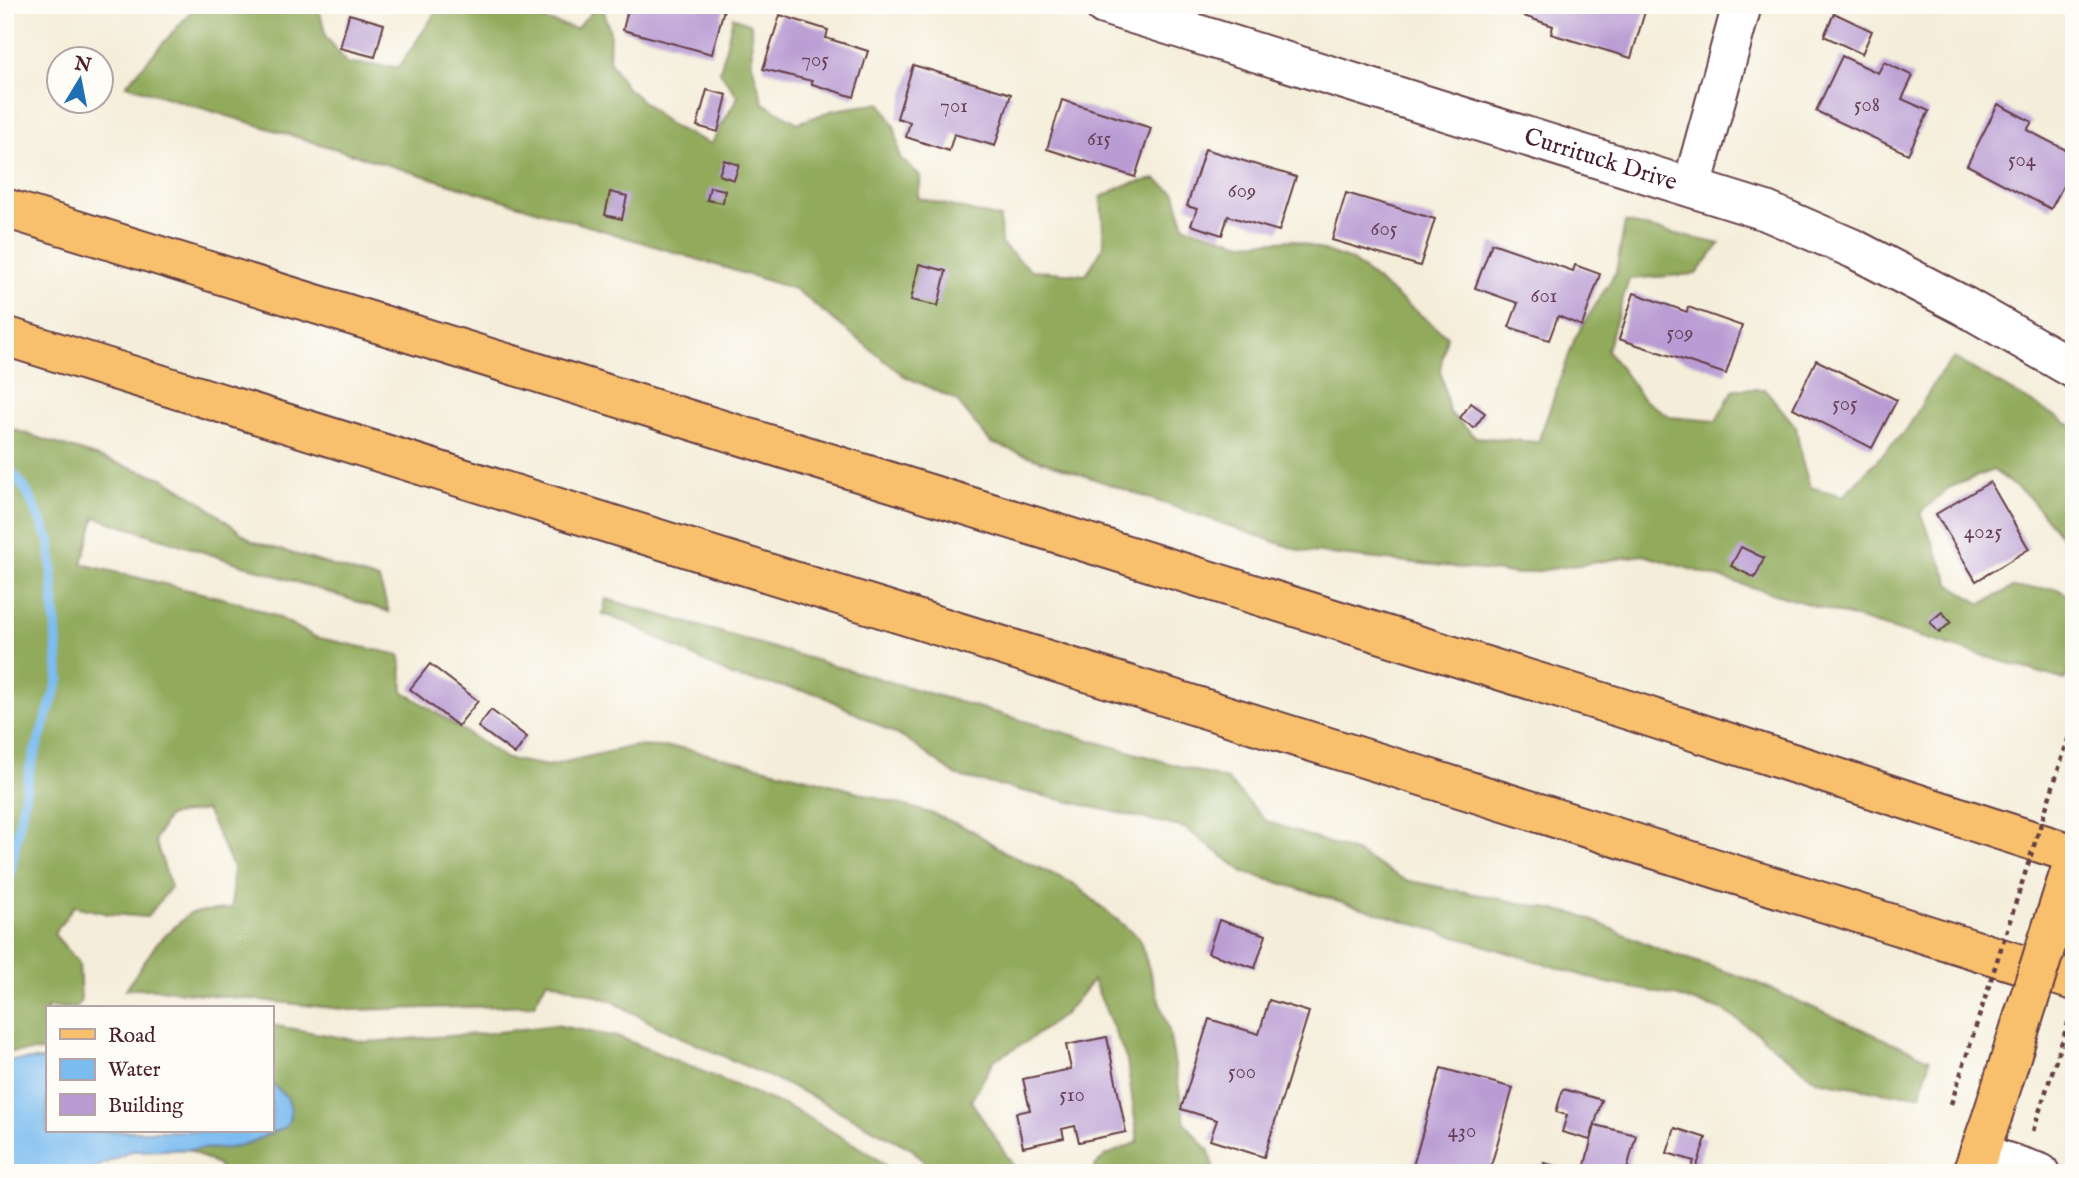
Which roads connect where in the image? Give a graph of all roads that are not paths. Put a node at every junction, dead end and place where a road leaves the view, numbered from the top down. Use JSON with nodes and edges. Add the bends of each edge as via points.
{"nodes":[{"id":1,"x":1104,"y":5,"type":"edge"},
{"id":2,"x":1742,"y":5,"type":"edge"},
{"id":3,"x":1692,"y":187,"type":"junction"},
{"id":4,"x":5,"y":208,"type":"edge"},
{"id":5,"x":5,"y":335,"type":"edge"},
{"id":6,"x":2074,"y":369,"type":"edge"},
{"id":7,"x":2074,"y":854,"type":"edge"},
{"id":8,"x":2074,"y":859,"type":"edge"},
{"id":9,"x":2074,"y":981,"type":"edge"},
{"id":10,"x":1976,"y":1163,"type":"edge"},
{"id":11,"x":2040,"y":1173,"type":"edge"}],
"edges":[{"from":1,"to":3,"type":"street","name":"Currituck Drive"},
{"from":2,"to":3,"type":"street"},
{"from":3,"to":6,"type":"street","name":"Currituck Drive","via":[[1766,211],[1854,249]]},
{"from":4,"to":7,"type":"main road","via":[[1615,706]]},
{"from":5,"to":9,"type":"main road"},
{"from":8,"to":10,"type":"main road","bridge":true},
{"from":10,"to":11,"type":"street"}]}
